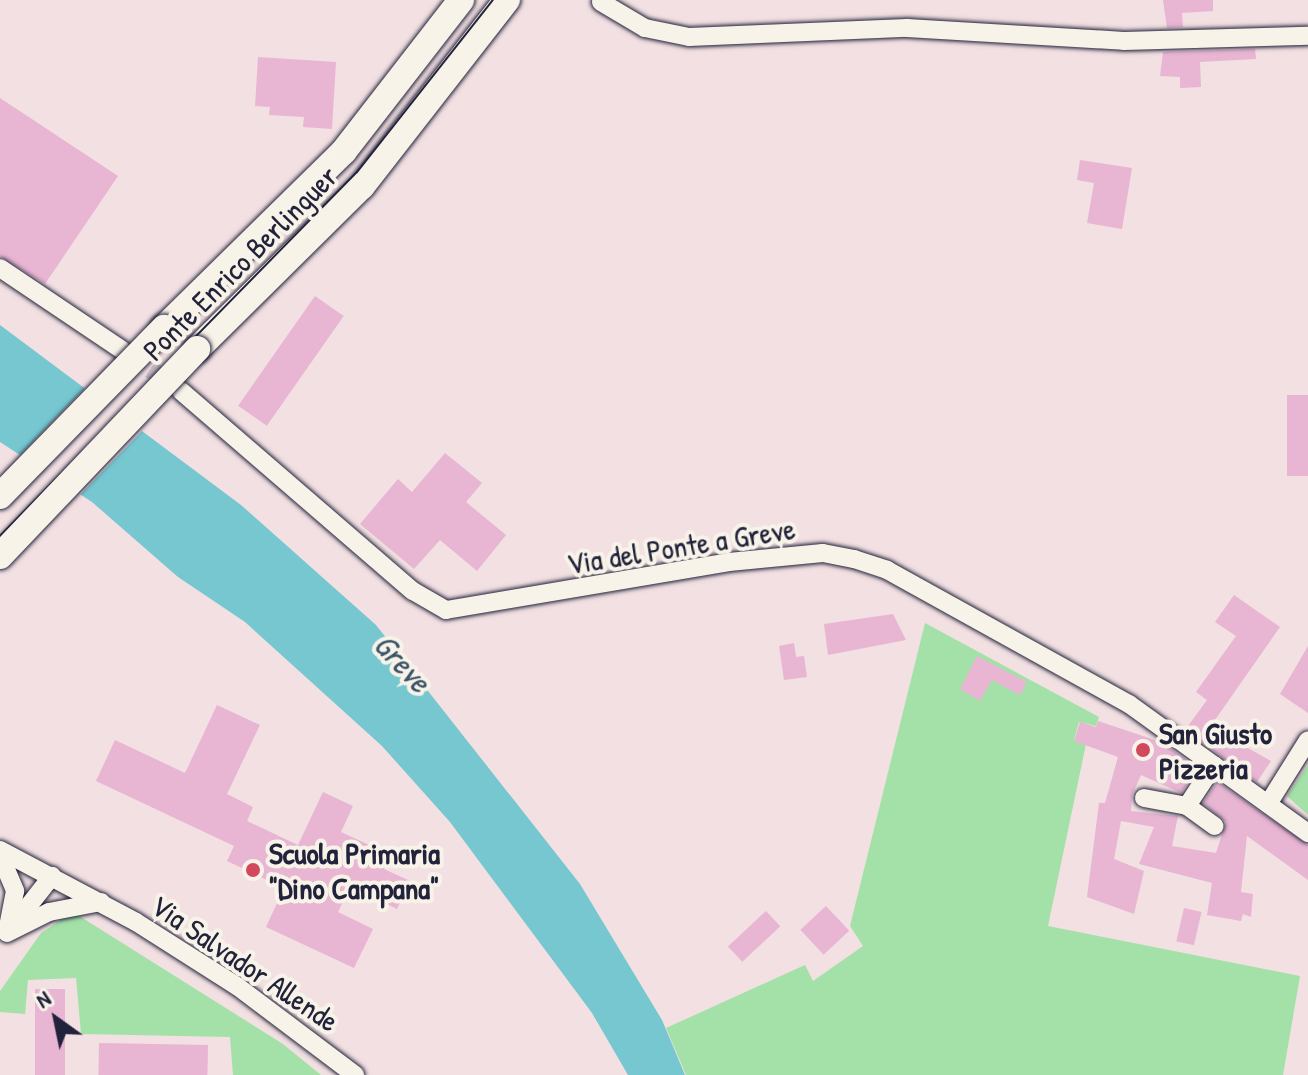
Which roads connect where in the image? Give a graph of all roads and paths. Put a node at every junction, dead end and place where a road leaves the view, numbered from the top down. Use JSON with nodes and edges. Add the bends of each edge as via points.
{"nodes":[{"id":1,"x":461,"y":0,"type":"edge"},
{"id":2,"x":507,"y":0,"type":"edge"},
{"id":3,"x":601,"y":2,"type":"edge"},
{"id":4,"x":1308,"y":36,"type":"edge"},
{"id":5,"x":0,"y":268,"type":"edge"},
{"id":6,"x":122,"y":350,"type":"tunnel mouth"},
{"id":7,"x":181,"y":391,"type":"tunnel mouth"},
{"id":8,"x":0,"y":496,"type":"edge"},
{"id":9,"x":0,"y":556,"type":"edge"},
{"id":10,"x":1308,"y":740,"type":"edge"},
{"id":11,"x":1214,"y":765,"type":"junction"},
{"id":12,"x":1144,"y":798,"type":"dead end"},
{"id":13,"x":1268,"y":804,"type":"junction"},
{"id":14,"x":1187,"y":806,"type":"junction"},
{"id":15,"x":1215,"y":826,"type":"dead end"},
{"id":16,"x":1308,"y":833,"type":"edge"},
{"id":17,"x":0,"y":853,"type":"edge"},
{"id":18,"x":52,"y":876,"type":"junction"},
{"id":19,"x":101,"y":902,"type":"junction"},
{"id":20,"x":3,"y":937,"type":"edge"},
{"id":21,"x":355,"y":1075,"type":"edge"}],
"edges":[{"from":1,"to":8,"type":"main road","name":"Ponte Enrico Berlinguer","bridge":true,"via":[[344,151]]},
{"from":2,"to":9,"type":"main road","name":"Ponte Enrico Berlinguer","bridge":true,"via":[[362,186]]},
{"from":3,"to":4,"type":"street","via":[[645,28],[689,37],[907,28],[1124,41]]},
{"from":5,"to":6,"type":"street"},
{"from":7,"to":11,"type":"street","name":"Via del Ponte a Greve","via":[[413,591],[446,610],[729,562],[823,553],[854,559],[887,570],[1129,704]]},
{"from":10,"to":13,"type":"street"},
{"from":11,"to":13,"type":"street","name":"Via del Ponte a Greve"},
{"from":11,"to":14,"type":"street"},
{"from":12,"to":14,"type":"street"},
{"from":13,"to":16,"type":"street","name":"Via del Ponte a Greve"},
{"from":14,"to":15,"type":"street"},
{"from":17,"to":18,"type":"street","name":"Via Salvador Allende"},
{"from":17,"to":20,"type":"street","name":"Via Salvador Allende","via":[[15,891]]},
{"from":18,"to":19,"type":"street","name":"Via Salvador Allende"},
{"from":18,"to":20,"type":"street"},
{"from":19,"to":20,"type":"street","via":[[49,912]]},
{"from":19,"to":21,"type":"street","name":"Via Salvador Allende","via":[[237,986]]}]}
